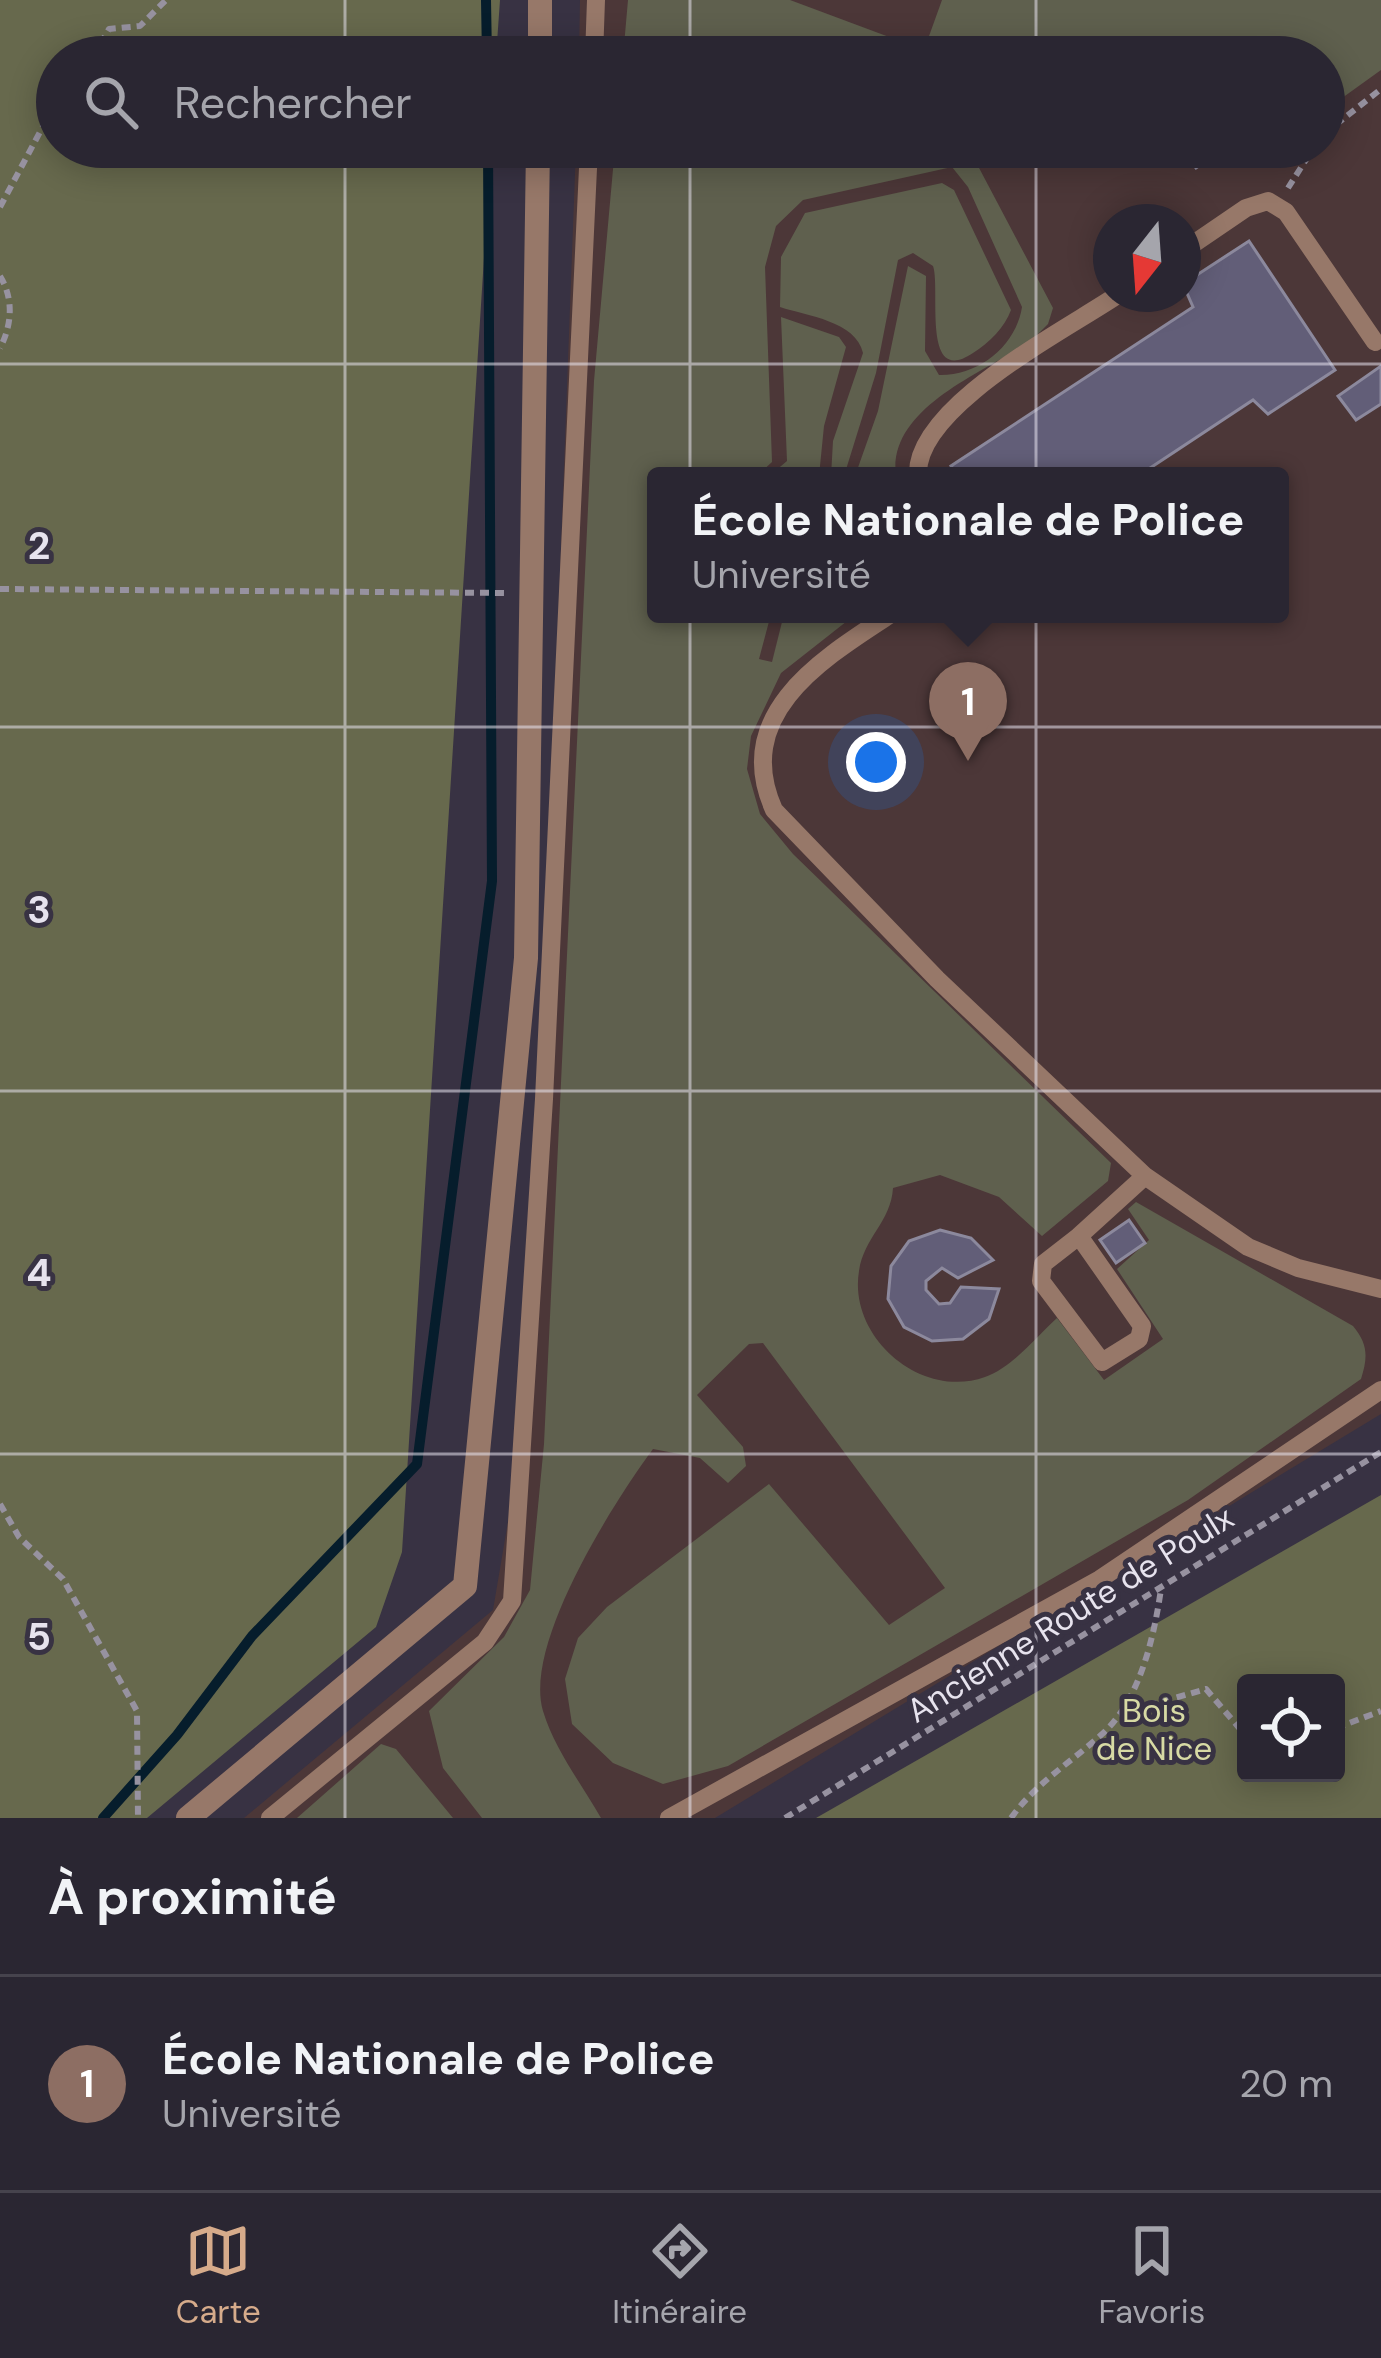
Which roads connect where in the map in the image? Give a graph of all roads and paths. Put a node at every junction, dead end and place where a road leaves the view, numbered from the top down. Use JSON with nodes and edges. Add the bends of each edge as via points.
{"nodes":[{"id":1,"x":166,"y":0,"type":"edge"},
{"id":2,"x":540,"y":0,"type":"edge"},
{"id":3,"x":596,"y":0,"type":"edge"},
{"id":4,"x":105,"y":36,"type":"edge"},
{"id":5,"x":539,"y":36,"type":"edge"},
{"id":6,"x":594,"y":36,"type":"edge"},
{"id":7,"x":1381,"y":89,"type":"edge"},
{"id":8,"x":1345,"y":117,"type":"edge"},
{"id":9,"x":36,"y":139,"type":"edge"},
{"id":10,"x":538,"y":168,"type":"edge"},
{"id":11,"x":588,"y":168,"type":"edge"},
{"id":12,"x":1300,"y":168,"type":"edge"},
{"id":13,"x":1276,"y":206,"type":"junction"},
{"id":14,"x":0,"y":207,"type":"edge"},
{"id":15,"x":1201,"y":239,"type":"edge"},
{"id":16,"x":0,"y":276,"type":"edge"},
{"id":17,"x":1093,"y":312,"type":"edge"},
{"id":18,"x":1375,"y":342,"type":"dead end"},
{"id":19,"x":0,"y":348,"type":"edge"},
{"id":20,"x":921,"y":467,"type":"edge"},
{"id":21,"x":0,"y":589,"type":"edge"},
{"id":22,"x":516,"y":592,"type":"dead end"},
{"id":23,"x":879,"y":623,"type":"edge"},
{"id":24,"x":1144,"y":1176,"type":"junction"},
{"id":25,"x":1079,"y":1236,"type":"junction"},
{"id":26,"x":1381,"y":1289,"type":"edge"},
{"id":27,"x":1381,"y":1390,"type":"edge"},
{"id":28,"x":1381,"y":1452,"type":"edge"},
{"id":29,"x":0,"y":1504,"type":"edge"},
{"id":30,"x":1161,"y":1587,"type":"junction"},
{"id":31,"x":1381,"y":1711,"type":"edge"},
{"id":32,"x":1118,"y":1715,"type":"junction"},
{"id":33,"x":1237,"y":1725,"type":"edge"},
{"id":34,"x":1345,"y":1725,"type":"edge"},
{"id":35,"x":137,"y":1818,"type":"edge"},
{"id":36,"x":188,"y":1818,"type":"edge"},
{"id":37,"x":270,"y":1818,"type":"edge"},
{"id":38,"x":669,"y":1818,"type":"edge"},
{"id":39,"x":785,"y":1818,"type":"edge"},
{"id":40,"x":1011,"y":1818,"type":"edge"}],
"edges":[{"from":1,"to":4,"type":"path","via":[[140,26]]},
{"from":2,"to":5,"type":"street"},
{"from":3,"to":6,"type":"lane"},
{"from":7,"to":8,"type":"path"},
{"from":9,"to":14,"type":"path"},
{"from":10,"to":36,"type":"street","via":[[526,958],[465,1586]]},
{"from":11,"to":37,"type":"lane","via":[[512,1601],[485,1642]]},
{"from":12,"to":13,"type":"path"},
{"from":13,"to":15,"type":"lane","via":[[1246,208]]},
{"from":13,"to":18,"type":"lane"},
{"from":16,"to":19,"type":"path","via":[[9,291],[10,329]]},
{"from":17,"to":20,"type":"lane","via":[[958,403],[932,429]]},
{"from":21,"to":22,"type":"path"},
{"from":23,"to":24,"type":"lane","via":[[791,687],[766,738],[766,793],[811,852]]},
{"from":24,"to":25,"type":"lane"},
{"from":24,"to":26,"type":"lane","via":[[1248,1247]]},
{"from":25,"to":25,"type":"lane","via":[[1142,1326],[1139,1339],[1102,1362],[1041,1281],[1043,1264]]},
{"from":27,"to":38,"type":"lane","via":[[1100,1579]]},
{"from":28,"to":30,"type":"path","name":"Ancienne Route de Poulx"},
{"from":29,"to":35,"type":"path","via":[[19,1537],[63,1579],[136,1711]]},
{"from":30,"to":32,"type":"path","via":[[1153,1642]]},
{"from":30,"to":39,"type":"path","name":"Ancienne Route de Poulx"},
{"from":31,"to":34,"type":"path"},
{"from":32,"to":33,"type":"path","via":[[1206,1689]]},
{"from":32,"to":40,"type":"path"}]}
